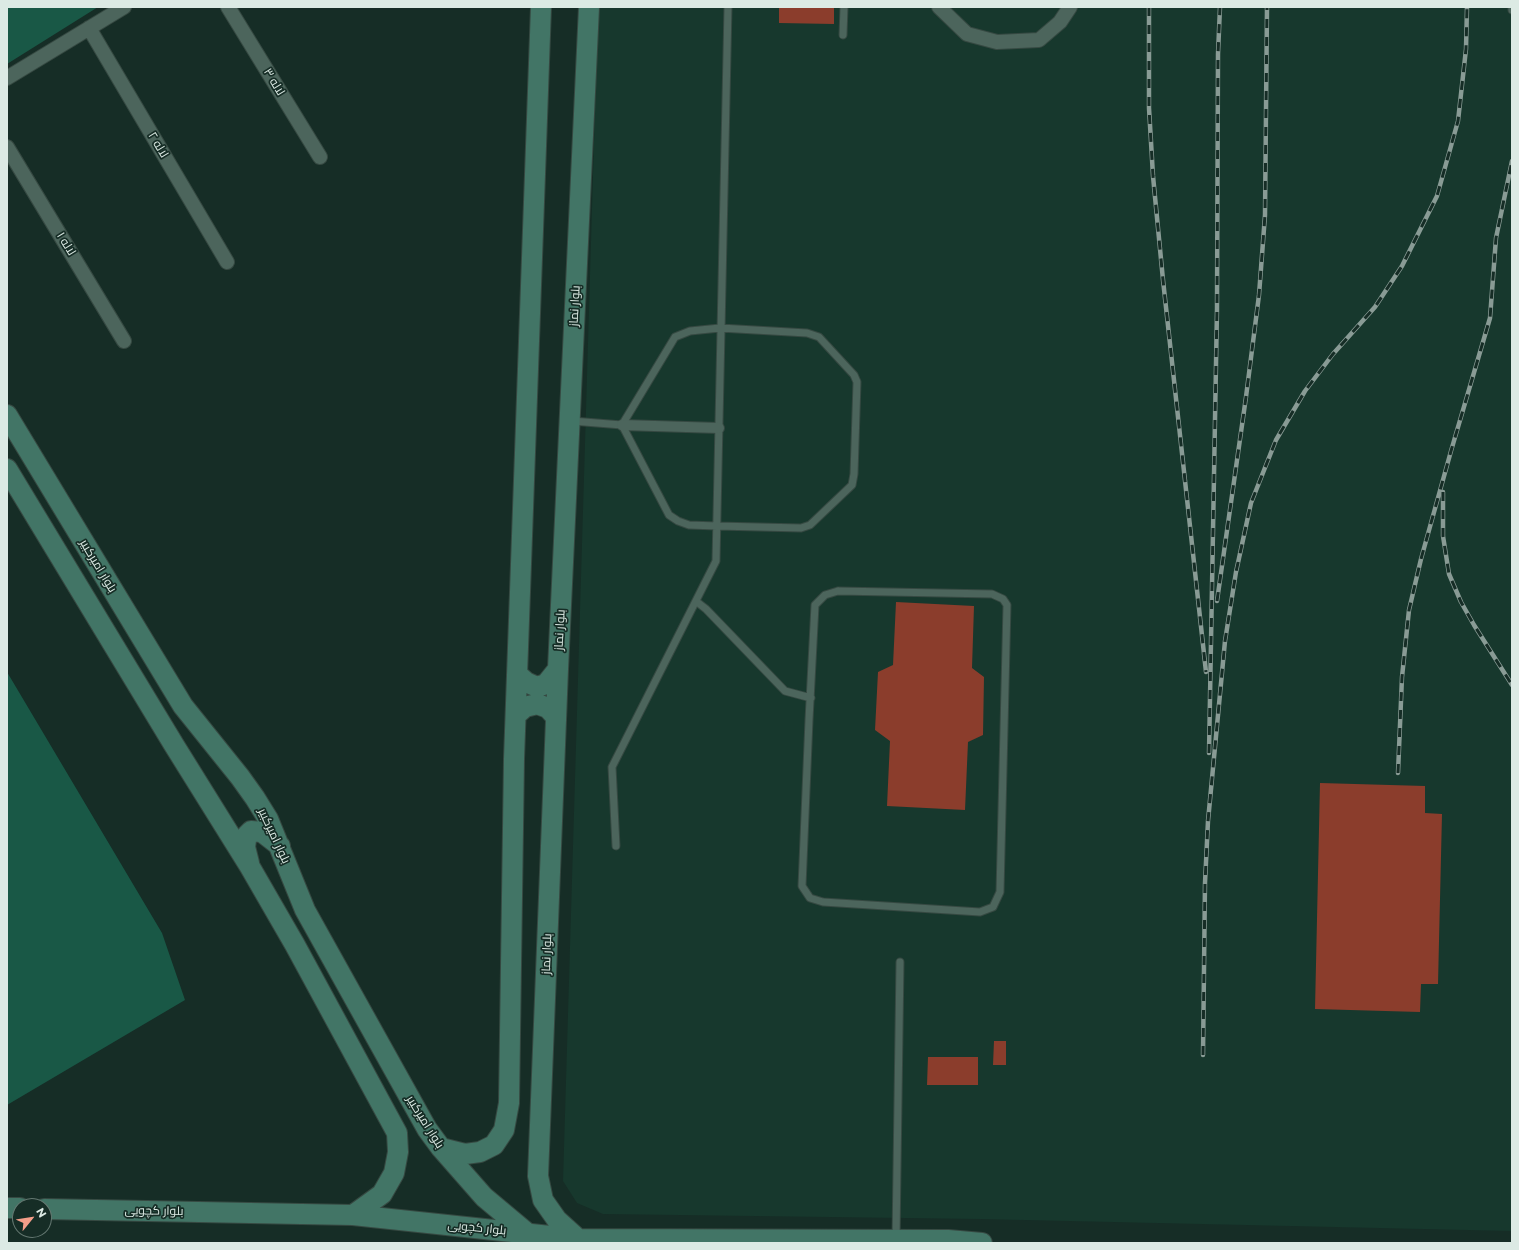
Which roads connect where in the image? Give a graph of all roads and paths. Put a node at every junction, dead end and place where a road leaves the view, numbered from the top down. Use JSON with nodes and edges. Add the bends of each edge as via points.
{"nodes":[{"id":1,"x":124,"y":7,"type":"edge"},
{"id":2,"x":228,"y":7,"type":"edge"},
{"id":3,"x":541,"y":7,"type":"edge"},
{"id":4,"x":589,"y":7,"type":"edge"},
{"id":5,"x":728,"y":7,"type":"edge"},
{"id":6,"x":844,"y":7,"type":"edge"},
{"id":7,"x":939,"y":7,"type":"edge"},
{"id":8,"x":1070,"y":7,"type":"edge"},
{"id":9,"x":1512,"y":7,"type":"edge"},
{"id":10,"x":1512,"y":10,"type":"edge"},
{"id":11,"x":89,"y":28,"type":"junction"},
{"id":12,"x":843,"y":35,"type":"dead end"},
{"id":13,"x":7,"y":78,"type":"edge"},
{"id":14,"x":7,"y":146,"type":"edge"},
{"id":15,"x":320,"y":157,"type":"dead end"},
{"id":16,"x":227,"y":262,"type":"dead end"},
{"id":17,"x":720,"y":328,"type":"junction"},
{"id":18,"x":124,"y":341,"type":"dead end"},
{"id":19,"x":7,"y":415,"type":"edge"},
{"id":20,"x":570,"y":421,"type":"junction"},
{"id":21,"x":622,"y":425,"type":"junction"},
{"id":22,"x":719,"y":428,"type":"junction"},
{"id":23,"x":36,"y":464,"type":"junction"},
{"id":24,"x":10,"y":474,"type":"edge"},
{"id":25,"x":717,"y":526,"type":"junction"},
{"id":26,"x":697,"y":602,"type":"junction"},
{"id":27,"x":558,"y":669,"type":"junction"},
{"id":28,"x":517,"y":674,"type":"junction"},
{"id":29,"x":810,"y":698,"type":"junction"},
{"id":30,"x":516,"y":715,"type":"junction"},
{"id":31,"x":556,"y":717,"type":"junction"},
{"id":32,"x":280,"y":846,"type":"junction"},
{"id":33,"x":616,"y":846,"type":"dead end"},
{"id":34,"x":250,"y":867,"type":"junction"},
{"id":35,"x":900,"y":962,"type":"dead end"},
{"id":36,"x":441,"y":1148,"type":"junction"},
{"id":37,"x":52,"y":1209,"type":"edge"},
{"id":38,"x":353,"y":1215,"type":"junction"},
{"id":39,"x":526,"y":1233,"type":"junction"},
{"id":40,"x":578,"y":1239,"type":"junction"},
{"id":41,"x":901,"y":1241,"type":"edge"},
{"id":42,"x":982,"y":1243,"type":"edge"}],
"edges":[{"from":1,"to":11,"type":"street"},
{"from":2,"to":15,"type":"street","name":"لاله ۳"},
{"from":3,"to":28,"type":"main road"},
{"from":4,"to":20,"type":"main road","name":"بلوار نماز"},
{"from":5,"to":17,"type":"lane"},
{"from":6,"to":12,"type":"lane"},
{"from":7,"to":8,"type":"street","via":[[967,34],[997,42],[1039,40],[1060,22]]},
{"from":9,"to":10,"type":"lane"},
{"from":11,"to":13,"type":"street"},
{"from":11,"to":16,"type":"street","name":"لاله ۲"},
{"from":14,"to":18,"type":"street","name":"لاله ۱"},
{"from":17,"to":21,"type":"lane","via":[[690,331],[675,337]]},
{"from":17,"to":22,"type":"lane"},
{"from":17,"to":25,"type":"lane","via":[[807,333],[819,337],[854,375],[857,382],[852,485],[810,525],[801,528]]},
{"from":19,"to":23,"type":"main road","name":"بلوار امیرکبیر"},
{"from":20,"to":21,"type":"lane"},
{"from":20,"to":27,"type":"main road","name":"بلوار نماز"},
{"from":21,"to":22,"type":"street"},
{"from":21,"to":25,"type":"lane","via":[[669,515],[689,525]]},
{"from":22,"to":25,"type":"lane"},
{"from":23,"to":24,"type":"main road"},
{"from":23,"to":32,"type":"main road","name":"بلوار امیرکبیر","via":[[182,706],[255,798]]},
{"from":24,"to":34,"type":"main road"},
{"from":25,"to":26,"type":"lane","via":[[716,562]]},
{"from":26,"to":29,"type":"lane","via":[[785,691]]},
{"from":26,"to":33,"type":"lane","via":[[612,767]]},
{"from":27,"to":28,"type":"main road","via":[[546,684],[538,687],[526,682]]},
{"from":27,"to":31,"type":"main road","name":"بلوار نماز"},
{"from":28,"to":30,"type":"main road"},
{"from":29,"to":29,"type":"lane","via":[[802,886],[810,898],[823,902],[980,912],[993,907],[1000,892],[1007,605],[1003,600],[992,594],[838,591],[825,595],[816,605]]},
{"from":30,"to":31,"type":"main road","via":[[525,707],[537,704],[548,708]]},
{"from":30,"to":36,"type":"main road","via":[[509,1103],[504,1130],[494,1145],[480,1152],[465,1154]]},
{"from":31,"to":40,"type":"main road","name":"بلوار نماز","via":[[538,1176],[543,1200],[556,1220]]},
{"from":32,"to":34,"type":"main road","via":[[262,832],[251,831],[247,835],[245,847]]},
{"from":32,"to":36,"type":"main road","name":"بلوار امیرکبیر","via":[[305,910],[427,1128]]},
{"from":34,"to":38,"type":"main road","via":[[397,1133],[398,1152],[394,1173],[382,1194]]},
{"from":35,"to":41,"type":"lane"},
{"from":36,"to":39,"type":"main road","name":"بلوار امیرکبیر","via":[[484,1197]]},
{"from":37,"to":38,"type":"main road","name":"بلوار کچویی"},
{"from":38,"to":39,"type":"main road","name":"بلوار کچویی"},
{"from":39,"to":40,"type":"main road","name":"بلوار کچویی"},
{"from":40,"to":41,"type":"main road","name":"بلوار کچویی"},
{"from":41,"to":42,"type":"main road","name":"بلوار کچویی","via":[[948,1240]]}]}
